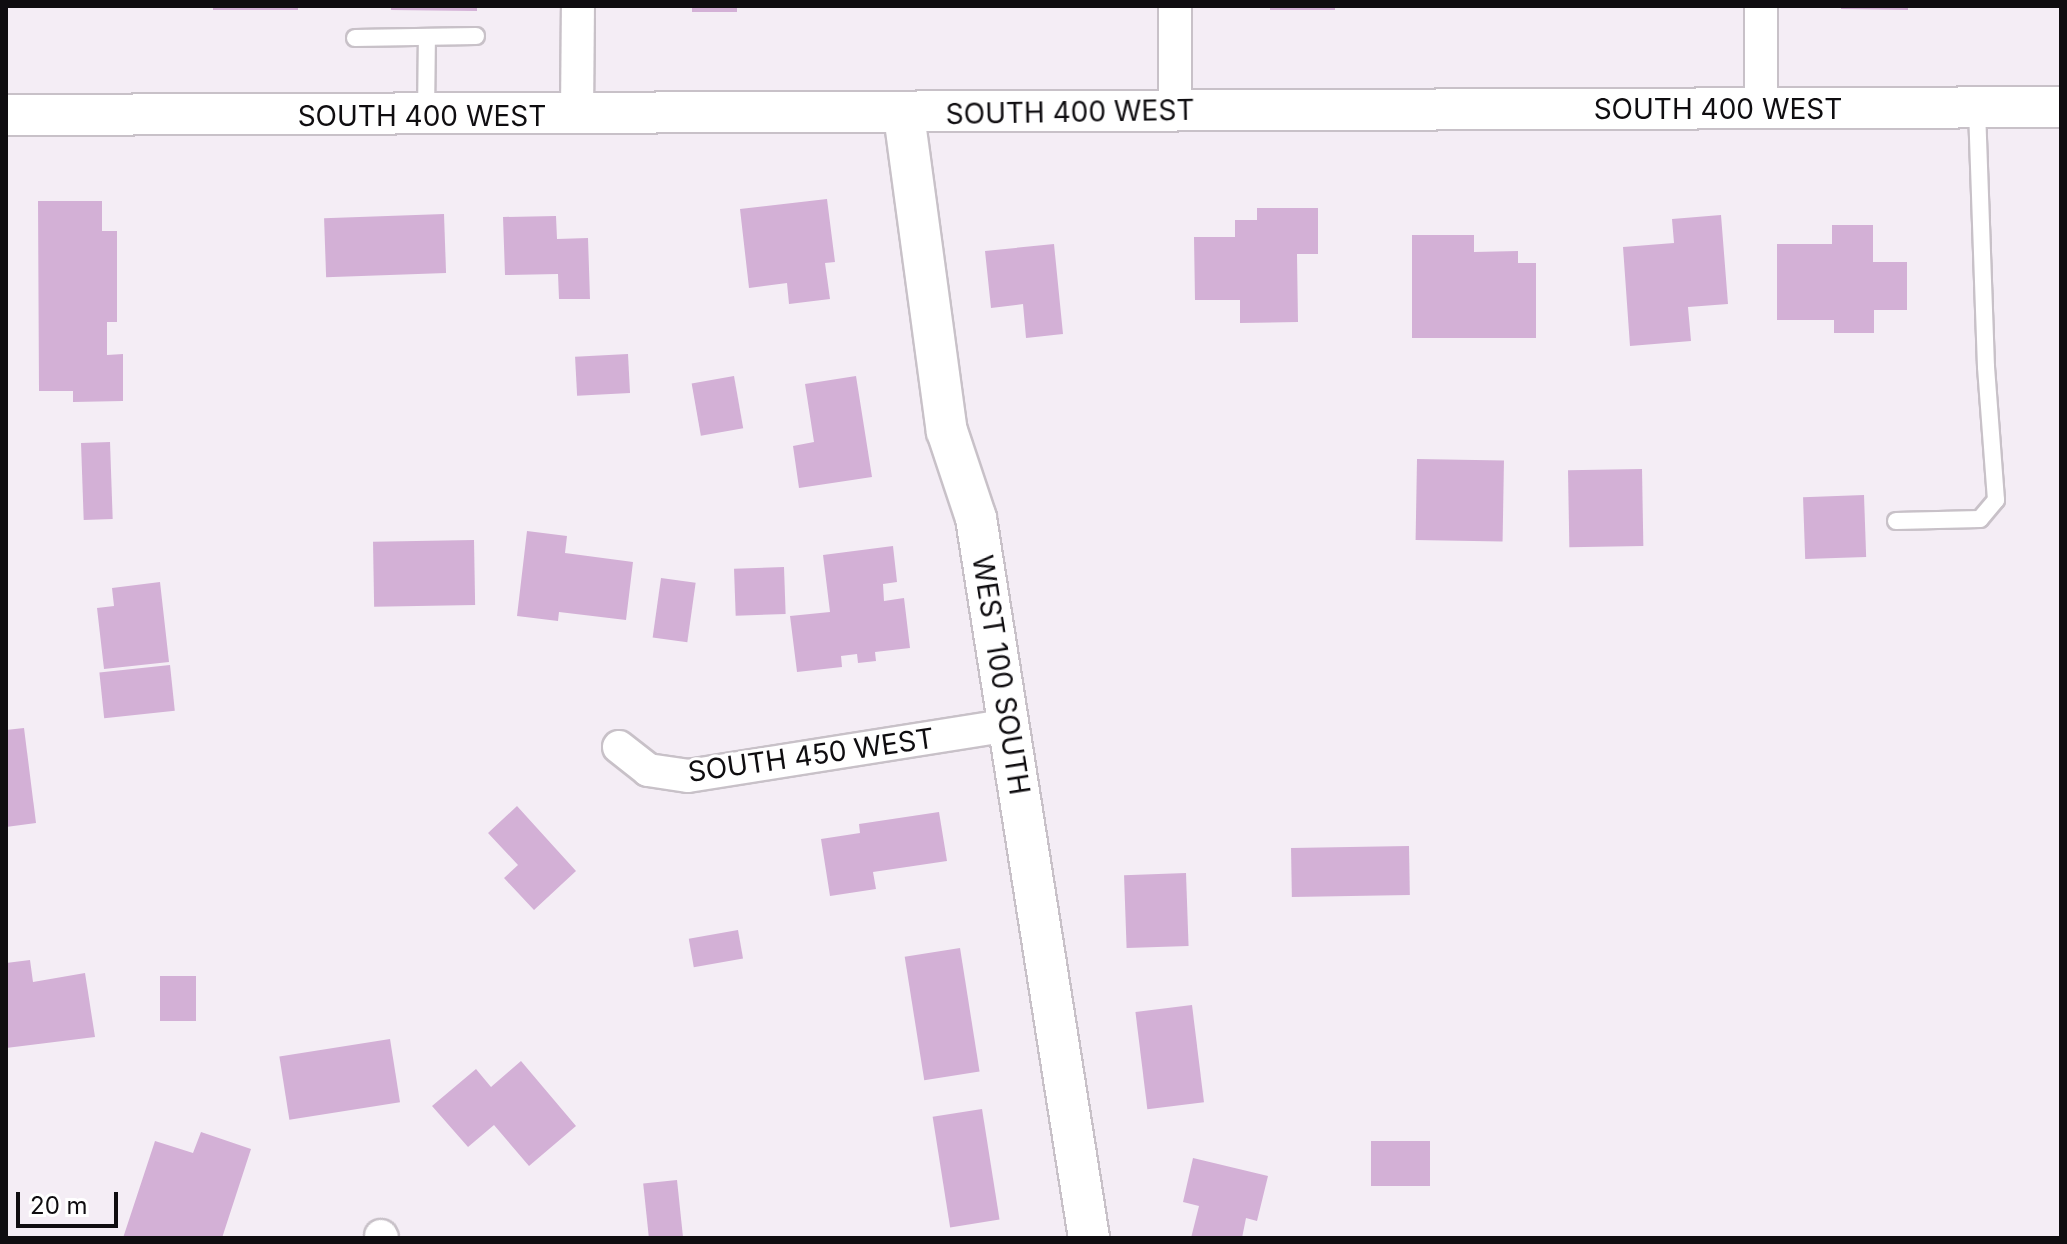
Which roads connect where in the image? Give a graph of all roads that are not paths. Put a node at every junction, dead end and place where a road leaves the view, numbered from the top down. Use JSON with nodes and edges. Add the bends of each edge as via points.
{"nodes":[{"id":1,"x":578,"y":6,"type":"edge"},
{"id":2,"x":1175,"y":6,"type":"edge"},
{"id":3,"x":1761,"y":6,"type":"edge"},
{"id":4,"x":476,"y":36,"type":"dead end"},
{"id":5,"x":427,"y":37,"type":"junction"},
{"id":6,"x":355,"y":38,"type":"dead end"},
{"id":7,"x":2061,"y":107,"type":"edge"},
{"id":8,"x":1977,"y":108,"type":"junction"},
{"id":9,"x":1761,"y":109,"type":"junction"},
{"id":10,"x":1175,"y":111,"type":"junction"},
{"id":11,"x":6,"y":115,"type":"edge"},
{"id":12,"x":426,"y":115,"type":"junction"},
{"id":13,"x":577,"y":115,"type":"junction"},
{"id":14,"x":904,"y":115,"type":"junction"},
{"id":15,"x":1896,"y":521,"type":"dead end"},
{"id":16,"x":1010,"y":725,"type":"junction"},
{"id":17,"x":619,"y":747,"type":"dead end"},
{"id":18,"x":1089,"y":1238,"type":"edge"}],
"edges":[{"from":1,"to":13,"type":"street"},
{"from":2,"to":10,"type":"street"},
{"from":3,"to":9,"type":"street"},
{"from":4,"to":5,"type":"lane"},
{"from":5,"to":6,"type":"lane"},
{"from":5,"to":12,"type":"lane"},
{"from":7,"to":8,"type":"street","name":"SOUTH 400 WEST"},
{"from":8,"to":9,"type":"street","name":"SOUTH 400 WEST"},
{"from":8,"to":15,"type":"lane","via":[[1996,500],[1980,519]]},
{"from":9,"to":10,"type":"street","name":"SOUTH 400 WEST"},
{"from":10,"to":14,"type":"street","name":"SOUTH 400 WEST"},
{"from":11,"to":12,"type":"street","name":"SOUTH 400 WEST"},
{"from":12,"to":13,"type":"street","name":"SOUTH 400 WEST"},
{"from":13,"to":14,"type":"street","name":"SOUTH 400 WEST"},
{"from":14,"to":16,"type":"street","name":"WEST 100 SOUTH","via":[[947,431],[976,518]]},
{"from":16,"to":17,"type":"street","name":"SOUTH 450 WEST","via":[[688,776],[648,770]]},
{"from":16,"to":18,"type":"street","name":"WEST 100 SOUTH"}]}
